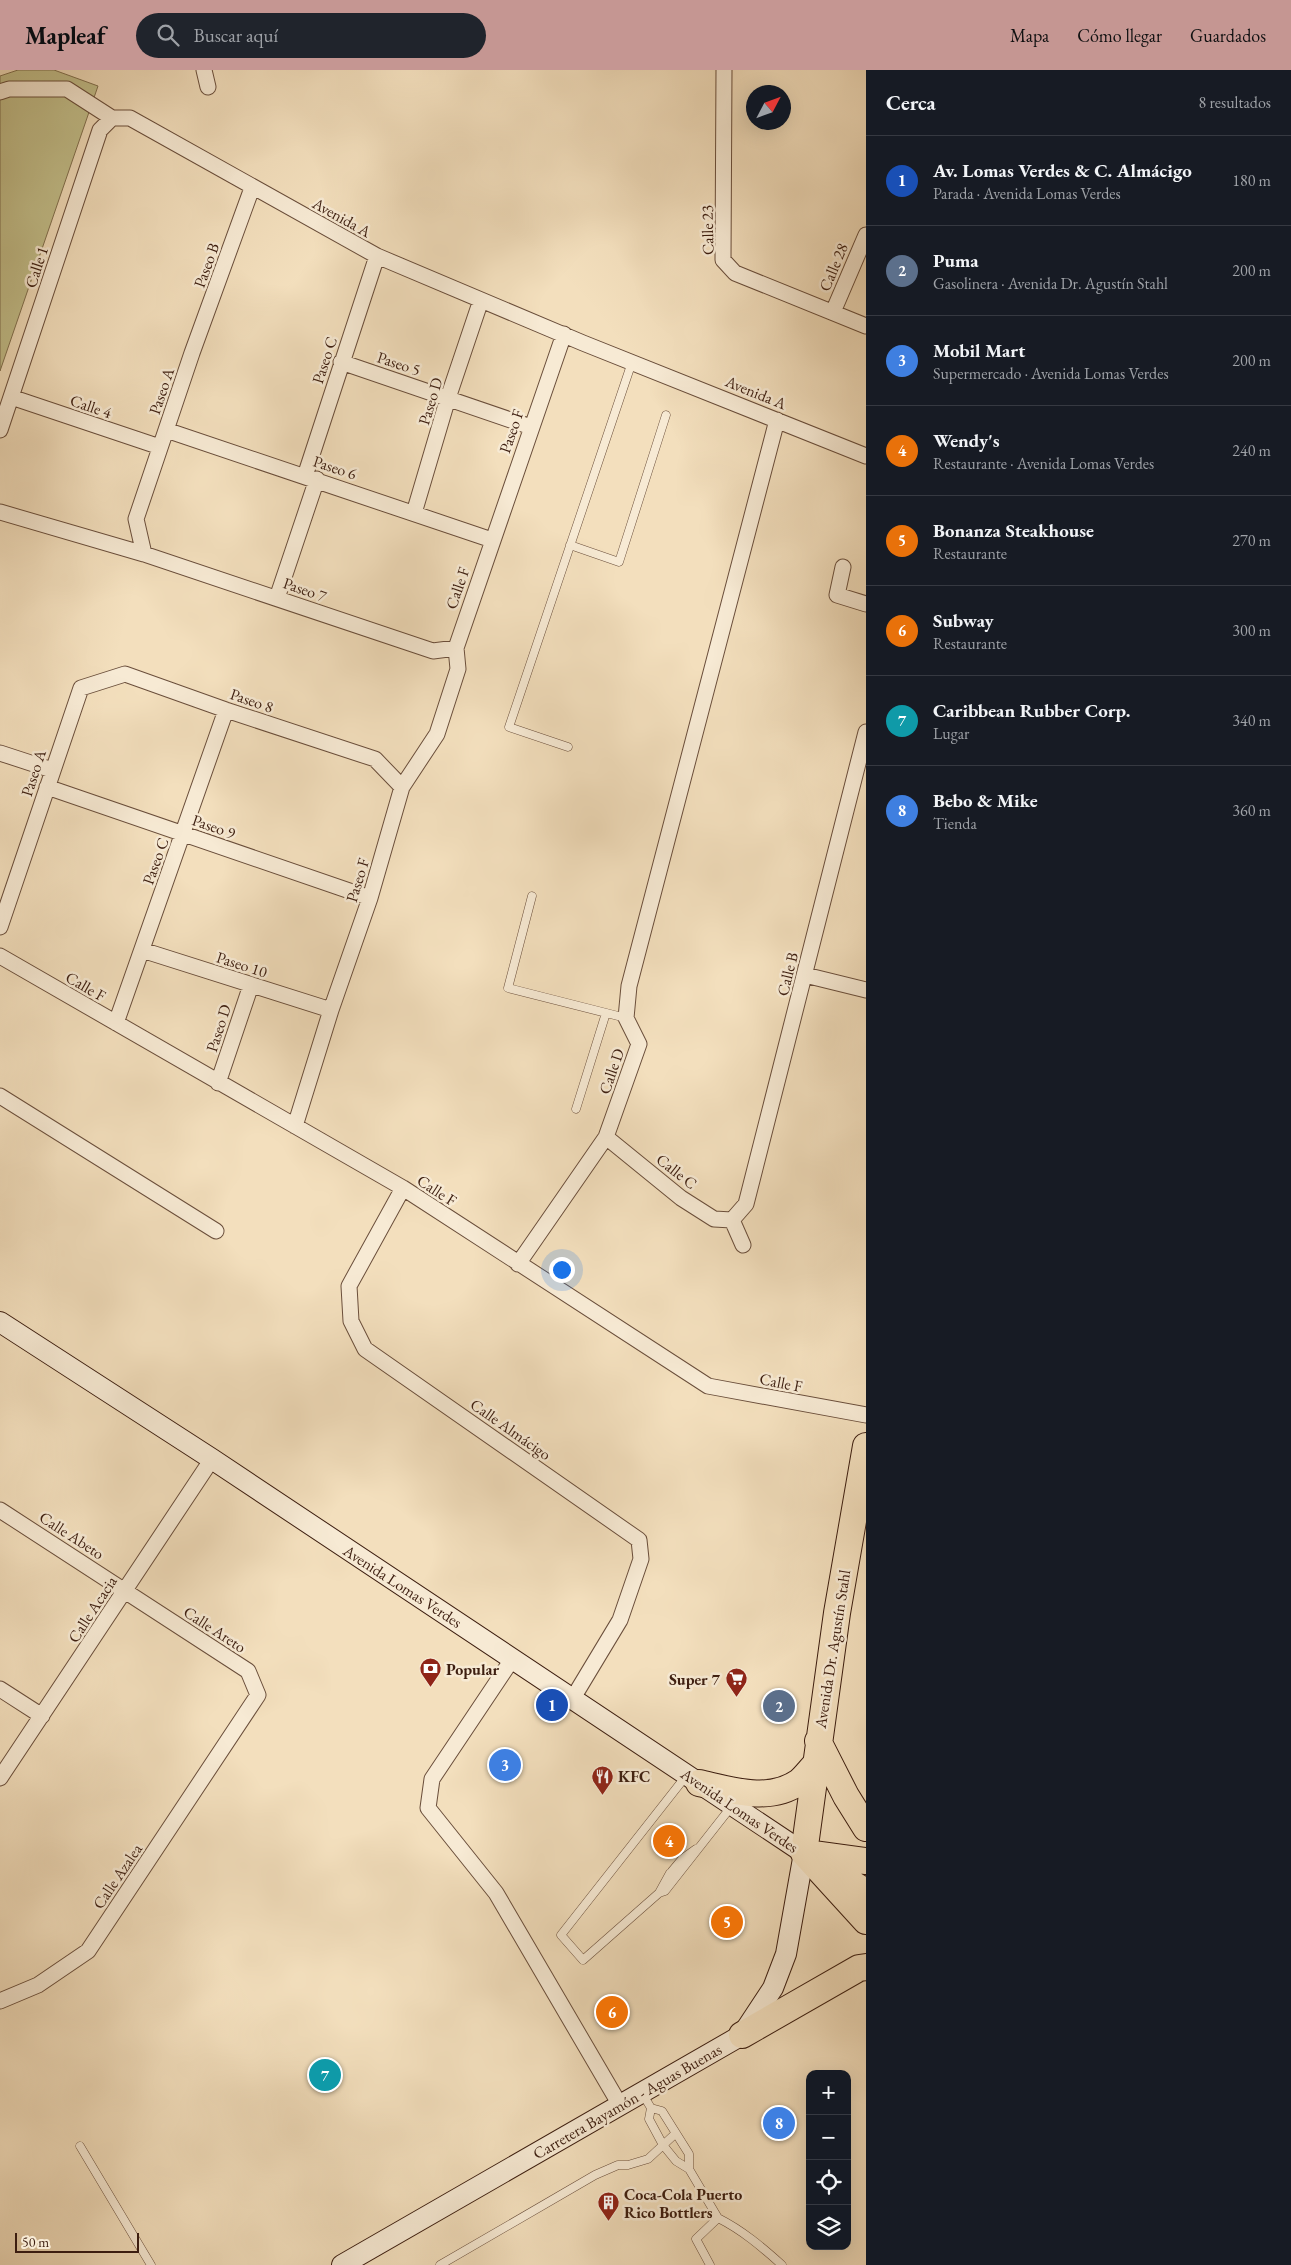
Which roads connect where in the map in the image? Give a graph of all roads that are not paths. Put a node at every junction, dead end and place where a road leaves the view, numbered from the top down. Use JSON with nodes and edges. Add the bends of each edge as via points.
{"nodes":[{"id":1,"x":204,"y":70,"type":"edge"},
{"id":2,"x":724,"y":70,"type":"edge"},
{"id":3,"x":208,"y":87,"type":"dead end"},
{"id":4,"x":0,"y":92,"type":"edge"},
{"id":5,"x":112,"y":118,"type":"junction"},
{"id":6,"x":252,"y":188,"type":"junction"},
{"id":7,"x":866,"y":236,"type":"edge"},
{"id":8,"x":377,"y":256,"type":"junction"},
{"id":9,"x":481,"y":300,"type":"junction"},
{"id":10,"x":833,"y":312,"type":"junction"},
{"id":11,"x":866,"y":326,"type":"edge"},
{"id":12,"x":564,"y":334,"type":"junction"},
{"id":13,"x":192,"y":353,"type":"joint"},
{"id":14,"x":341,"y":362,"type":"junction"},
{"id":15,"x":632,"y":362,"type":"junction"},
{"id":16,"x":11,"y":397,"type":"junction"},
{"id":17,"x":448,"y":398,"type":"junction"},
{"id":18,"x":666,"y":415,"type":"dead end"},
{"id":19,"x":777,"y":420,"type":"junction"},
{"id":20,"x":531,"y":427,"type":"junction"},
{"id":21,"x":0,"y":430,"type":"edge"},
{"id":22,"x":166,"y":430,"type":"junction"},
{"id":23,"x":160,"y":447,"type":"junction"},
{"id":24,"x":866,"y":456,"type":"edge"},
{"id":25,"x":311,"y":478,"type":"junction"},
{"id":26,"x":0,"y":512,"type":"edge"},
{"id":27,"x":414,"y":513,"type":"junction"},
{"id":28,"x":492,"y":540,"type":"junction"},
{"id":29,"x":570,"y":546,"type":"junction"},
{"id":30,"x":144,"y":554,"type":"junction"},
{"id":31,"x":843,"y":567,"type":"dead end"},
{"id":32,"x":277,"y":598,"type":"junction"},
{"id":33,"x":866,"y":604,"type":"edge"},
{"id":34,"x":456,"y":648,"type":"junction"},
{"id":35,"x":80,"y":688,"type":"joint"},
{"id":36,"x":226,"y":710,"type":"junction"},
{"id":37,"x":866,"y":732,"type":"edge"},
{"id":38,"x":568,"y":747,"type":"dead end"},
{"id":39,"x":0,"y":752,"type":"edge"},
{"id":40,"x":52,"y":770,"type":"junction"},
{"id":41,"x":47,"y":787,"type":"junction"},
{"id":42,"x":402,"y":787,"type":"junction"},
{"id":43,"x":183,"y":834,"type":"junction"},
{"id":44,"x":532,"y":896,"type":"dead end"},
{"id":45,"x":370,"y":898,"type":"junction"},
{"id":46,"x":0,"y":927,"type":"edge"},
{"id":47,"x":142,"y":950,"type":"junction"},
{"id":48,"x":0,"y":956,"type":"edge"},
{"id":49,"x":805,"y":975,"type":"junction"},
{"id":50,"x":250,"y":985,"type":"junction"},
{"id":51,"x":866,"y":990,"type":"edge"},
{"id":52,"x":331,"y":1010,"type":"junction"},
{"id":53,"x":606,"y":1013,"type":"junction"},
{"id":54,"x":626,"y":1018,"type":"junction"},
{"id":55,"x":116,"y":1023,"type":"junction"},
{"id":56,"x":218,"y":1083,"type":"junction"},
{"id":57,"x":0,"y":1096,"type":"edge"},
{"id":58,"x":576,"y":1109,"type":"dead end"},
{"id":59,"x":294,"y":1126,"type":"junction"},
{"id":60,"x":606,"y":1137,"type":"junction"},
{"id":61,"x":403,"y":1188,"type":"junction"},
{"id":62,"x":732,"y":1220,"type":"junction"},
{"id":63,"x":216,"y":1231,"type":"dead end"},
{"id":64,"x":742,"y":1245,"type":"dead end"},
{"id":65,"x":518,"y":1264,"type":"junction"},
{"id":66,"x":0,"y":1322,"type":"edge"},
{"id":67,"x":866,"y":1415,"type":"edge"},
{"id":68,"x":866,"y":1446,"type":"edge"},
{"id":69,"x":212,"y":1459,"type":"junction"},
{"id":70,"x":0,"y":1510,"type":"edge"},
{"id":71,"x":125,"y":1590,"type":"junction"},
{"id":72,"x":513,"y":1658,"type":"junction"},
{"id":73,"x":0,"y":1688,"type":"edge"},
{"id":74,"x":573,"y":1698,"type":"junction"},
{"id":75,"x":42,"y":1716,"type":"junction"},
{"id":76,"x":231,"y":1736,"type":"joint"},
{"id":77,"x":817,"y":1753,"type":"junction"},
{"id":78,"x":0,"y":1778,"type":"edge"},
{"id":79,"x":693,"y":1779,"type":"junction"},
{"id":80,"x":733,"y":1805,"type":"junction"},
{"id":81,"x":866,"y":1828,"type":"edge"},
{"id":82,"x":703,"y":1843,"type":"junction"},
{"id":83,"x":804,"y":1853,"type":"junction"},
{"id":84,"x":866,"y":1861,"type":"edge"},
{"id":85,"x":866,"y":1892,"type":"edge"},
{"id":86,"x":659,"y":1894,"type":"junction"},
{"id":87,"x":866,"y":1921,"type":"edge"},
{"id":88,"x":866,"y":1967,"type":"edge"},
{"id":89,"x":0,"y":2001,"type":"edge"},
{"id":90,"x":742,"y":2036,"type":"junction"},
{"id":91,"x":646,"y":2100,"type":"junction"},
{"id":92,"x":620,"y":2105,"type":"junction"},
{"id":93,"x":675,"y":2134,"type":"junction"},
{"id":94,"x":663,"y":2145,"type":"junction"},
{"id":95,"x":80,"y":2146,"type":"dead end"},
{"id":96,"x":689,"y":2169,"type":"junction"},
{"id":97,"x":718,"y":2218,"type":"junction"},
{"id":98,"x":150,"y":2265,"type":"edge"},
{"id":99,"x":342,"y":2265,"type":"edge"},
{"id":100,"x":440,"y":2265,"type":"edge"},
{"id":101,"x":710,"y":2265,"type":"edge"},
{"id":102,"x":782,"y":2265,"type":"edge"}],
"edges":[{"from":1,"to":3,"type":"street"},
{"from":2,"to":10,"type":"street","name":"Calle 23","via":[[723,260],[735,273]]},
{"from":4,"to":5,"type":"street","via":[[9,89],[67,89]]},
{"from":5,"to":6,"type":"street","name":"Avenida A","via":[[130,118]]},
{"from":5,"to":16,"type":"street","name":"Calle 1","via":[[100,130]]},
{"from":6,"to":8,"type":"street","name":"Avenida A"},
{"from":6,"to":13,"type":"street","name":"Paseo B"},
{"from":7,"to":10,"type":"street","name":"Calle 28"},
{"from":8,"to":9,"type":"street","name":"Avenida A"},
{"from":8,"to":14,"type":"street","name":"Paseo C"},
{"from":9,"to":12,"type":"street","name":"Avenida A"},
{"from":9,"to":17,"type":"street","name":"Paseo D"},
{"from":10,"to":11,"type":"street","name":"Calle 23"},
{"from":12,"to":15,"type":"street","name":"Avenida A"},
{"from":12,"to":20,"type":"street","name":"Paseo F"},
{"from":13,"to":22,"type":"street","name":"Paseo A"},
{"from":14,"to":17,"type":"street","name":"Paseo 5"},
{"from":14,"to":25,"type":"street","name":"Paseo C"},
{"from":15,"to":19,"type":"street","name":"Avenida A"},
{"from":15,"to":29,"type":"lane"},
{"from":16,"to":21,"type":"street","name":"Calle 1"},
{"from":16,"to":23,"type":"street","name":"Calle 4"},
{"from":17,"to":20,"type":"street","name":"Paseo 5"},
{"from":17,"to":27,"type":"street","name":"Paseo D"},
{"from":18,"to":29,"type":"lane","via":[[619,562]]},
{"from":19,"to":24,"type":"street","name":"Avenida A"},
{"from":19,"to":54,"type":"street","via":[[629,986]]},
{"from":20,"to":28,"type":"street","name":"Paseo F"},
{"from":22,"to":23,"type":"street","name":"Paseo A"},
{"from":22,"to":25,"type":"street","name":"Paseo 6"},
{"from":23,"to":30,"type":"street","name":"Paseo A","via":[[136,519]]},
{"from":25,"to":27,"type":"street","name":"Paseo 6"},
{"from":25,"to":32,"type":"street","name":"Paseo C"},
{"from":26,"to":30,"type":"street","name":"Paseo 7"},
{"from":27,"to":28,"type":"street","name":"Paseo 6"},
{"from":28,"to":34,"type":"street","name":"Calle F"},
{"from":29,"to":38,"type":"lane","via":[[509,727]]},
{"from":30,"to":32,"type":"street","name":"Paseo 7"},
{"from":31,"to":33,"type":"street","via":[[837,595]]},
{"from":32,"to":34,"type":"street","name":"Paseo 7","via":[[432,651]]},
{"from":34,"to":42,"type":"street","name":"Paseo F","via":[[458,669],[437,734]]},
{"from":35,"to":36,"type":"street","name":"Paseo 8","via":[[125,674]]},
{"from":35,"to":40,"type":"street","name":"Paseo A"},
{"from":36,"to":42,"type":"street","name":"Paseo 8","via":[[374,759]]},
{"from":36,"to":43,"type":"street","name":"Paseo C"},
{"from":37,"to":49,"type":"street","name":"Calle B"},
{"from":39,"to":40,"type":"street"},
{"from":40,"to":41,"type":"street","name":"Paseo A"},
{"from":41,"to":43,"type":"street","name":"Paseo 9"},
{"from":41,"to":46,"type":"street","name":"Paseo A"},
{"from":42,"to":45,"type":"street","name":"Paseo F"},
{"from":43,"to":45,"type":"street","name":"Paseo 9"},
{"from":43,"to":47,"type":"street","name":"Paseo C"},
{"from":44,"to":53,"type":"lane","via":[[508,988]]},
{"from":45,"to":52,"type":"street","name":"Paseo F"},
{"from":47,"to":50,"type":"street","name":"Paseo 10"},
{"from":47,"to":55,"type":"street","name":"Paseo C"},
{"from":48,"to":55,"type":"street","name":"Calle F"},
{"from":49,"to":51,"type":"street"},
{"from":49,"to":62,"type":"street","name":"Calle B","via":[[746,1204]]},
{"from":50,"to":52,"type":"street","name":"Paseo 10"},
{"from":50,"to":56,"type":"street","name":"Paseo D"},
{"from":52,"to":59,"type":"street","name":"Paseo F"},
{"from":53,"to":54,"type":"lane"},
{"from":53,"to":58,"type":"lane"},
{"from":54,"to":60,"type":"street","name":"Calle D","via":[[639,1044]]},
{"from":55,"to":56,"type":"street","name":"Calle F"},
{"from":56,"to":59,"type":"street","name":"Calle F"},
{"from":57,"to":63,"type":"street"},
{"from":59,"to":61,"type":"street","name":"Calle F"},
{"from":60,"to":62,"type":"street","name":"Calle C","via":[[681,1198],[714,1220]]},
{"from":60,"to":65,"type":"street","name":"Calle D"},
{"from":61,"to":65,"type":"street","name":"Calle F"},
{"from":61,"to":74,"type":"street","name":"Calle Almácigo","via":[[349,1286],[351,1321],[365,1349],[638,1540],[641,1559],[620,1620]]},
{"from":62,"to":64,"type":"street"},
{"from":65,"to":67,"type":"street","name":"Calle F","via":[[708,1386]]},
{"from":66,"to":69,"type":"street","name":"Avenida Lomas Verdes"},
{"from":68,"to":77,"type":"highway","name":"Avenida Dr. Agustín Stahl"},
{"from":69,"to":71,"type":"street","name":"Calle Acacia"},
{"from":69,"to":72,"type":"street","name":"Avenida Lomas Verdes"},
{"from":70,"to":71,"type":"street","name":"Calle Abeto"},
{"from":71,"to":75,"type":"street","name":"Calle Acacia"},
{"from":71,"to":76,"type":"street","name":"Calle Areto","via":[[248,1671],[258,1695]]},
{"from":72,"to":74,"type":"street","name":"Avenida Lomas Verdes"},
{"from":72,"to":92,"type":"street","via":[[432,1779],[428,1808],[496,1893]]},
{"from":73,"to":75,"type":"street"},
{"from":74,"to":79,"type":"street","name":"Avenida Lomas Verdes"},
{"from":75,"to":78,"type":"street","name":"Calle Acacia"},
{"from":76,"to":89,"type":"street","name":"Calle Azalea","via":[[88,1951],[38,1985]]},
{"from":77,"to":79,"type":"highway","via":[[799,1781],[768,1794],[743,1792]]},
{"from":77,"to":81,"type":"highway"},
{"from":77,"to":83,"type":"highway","name":"Avenida Dr. Agustín Stahl"},
{"from":79,"to":80,"type":"street","name":"Avenida Lomas Verdes"},
{"from":79,"to":86,"type":"lane","via":[[561,1935],[583,1960]]},
{"from":80,"to":82,"type":"lane"},
{"from":80,"to":83,"type":"street","name":"Avenida Lomas Verdes"},
{"from":82,"to":86,"type":"lane","via":[[666,1891]]},
{"from":82,"to":86,"type":"lane","via":[[682,1859]]},
{"from":83,"to":84,"type":"highway"},
{"from":83,"to":85,"type":"highway","name":"Avenida Lomas Verdes"},
{"from":83,"to":87,"type":"highway","name":"Avenida Lomas Verdes"},
{"from":83,"to":90,"type":"street","name":"Carretera Bayamón - Aguas Buenas","via":[[786,1954],[773,1988]]},
{"from":88,"to":90,"type":"highway","via":[[859,1968]]},
{"from":90,"to":91,"type":"street","name":"Carretera Bayamón - Aguas Buenas"},
{"from":91,"to":92,"type":"street","name":"Carretera Bayamón - Aguas Buenas"},
{"from":91,"to":93,"type":"lane","via":[[662,2111]]},
{"from":91,"to":94,"type":"lane","via":[[649,2119]]},
{"from":92,"to":99,"type":"street","name":"Carretera Bayamón - Aguas Buenas"},
{"from":93,"to":94,"type":"lane"},
{"from":93,"to":96,"type":"lane","via":[[689,2154]]},
{"from":94,"to":96,"type":"lane","via":[[676,2162]]},
{"from":94,"to":100,"type":"lane","via":[[648,2159],[618,2165],[595,2175]]},
{"from":95,"to":98,"type":"lane"},
{"from":96,"to":97,"type":"lane"},
{"from":97,"to":101,"type":"lane","via":[[696,2239]]},
{"from":97,"to":102,"type":"lane","via":[[735,2226]]}]}
